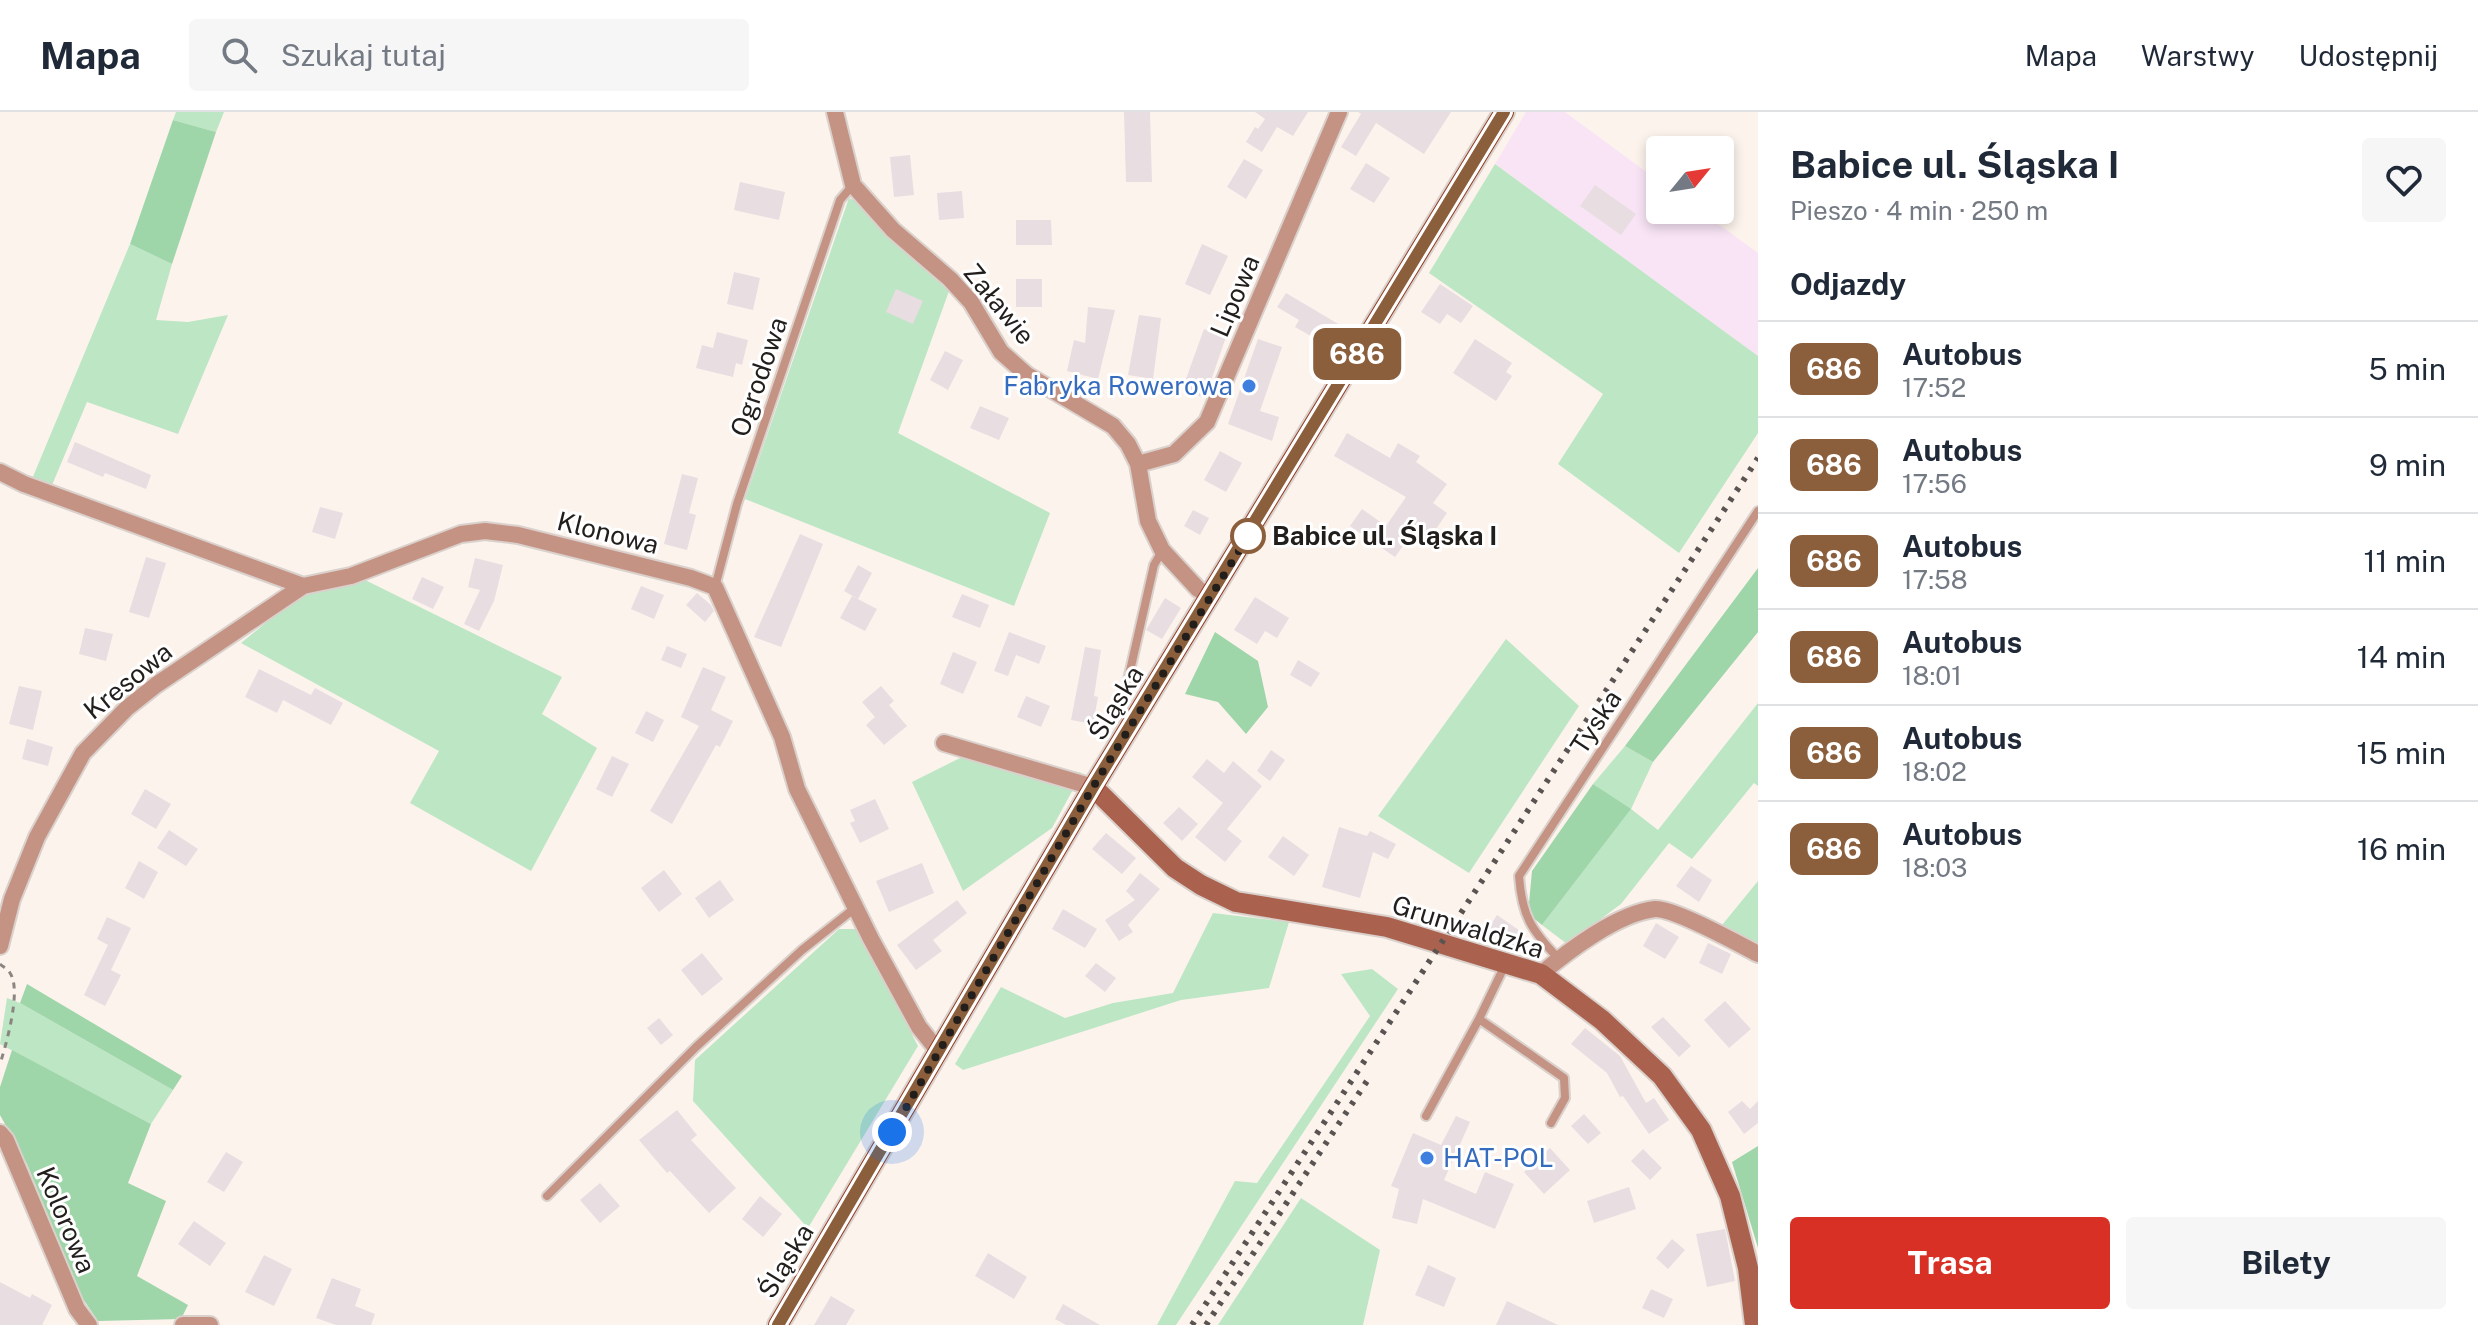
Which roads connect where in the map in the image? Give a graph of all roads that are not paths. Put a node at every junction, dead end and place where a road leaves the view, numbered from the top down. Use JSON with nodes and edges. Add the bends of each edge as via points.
{"nodes":[{"id":1,"x":835,"y":112,"type":"edge"},
{"id":2,"x":1339,"y":112,"type":"edge"},
{"id":3,"x":1504,"y":112,"type":"edge"},
{"id":4,"x":853,"y":185,"type":"junction"},
{"id":5,"x":1138,"y":464,"type":"junction"},
{"id":6,"x":0,"y":472,"type":"edge"},
{"id":7,"x":1758,"y":511,"type":"edge"},
{"id":8,"x":1162,"y":550,"type":"junction"},
{"id":9,"x":303,"y":586,"type":"junction"},
{"id":10,"x":715,"y":587,"type":"junction"},
{"id":11,"x":1211,"y":597,"type":"junction"},
{"id":12,"x":1127,"y":684,"type":"dead end"},
{"id":13,"x":944,"y":743,"type":"dead end"},
{"id":14,"x":1093,"y":787,"type":"junction"},
{"id":15,"x":855,"y":908,"type":"junction"},
{"id":16,"x":0,"y":946,"type":"edge"},
{"id":17,"x":1758,"y":954,"type":"edge"},
{"id":18,"x":1559,"y":959,"type":"junction"},
{"id":19,"x":1505,"y":965,"type":"junction"},
{"id":20,"x":1541,"y":974,"type":"junction"},
{"id":21,"x":1479,"y":1019,"type":"junction"},
{"id":22,"x":939,"y":1052,"type":"junction"},
{"id":23,"x":1426,"y":1116,"type":"dead end"},
{"id":24,"x":1551,"y":1123,"type":"dead end"},
{"id":25,"x":0,"y":1133,"type":"edge"},
{"id":26,"x":547,"y":1196,"type":"dead end"},
{"id":27,"x":89,"y":1325,"type":"edge"},
{"id":28,"x":183,"y":1325,"type":"edge"},
{"id":29,"x":210,"y":1325,"type":"edge"},
{"id":30,"x":778,"y":1325,"type":"edge"},
{"id":31,"x":1755,"y":1325,"type":"edge"}],
"edges":[{"from":1,"to":4,"type":"street","name":"Załawie"},
{"from":2,"to":5,"type":"street","name":"Lipowa","via":[[1207,422],[1174,454]]},
{"from":3,"to":11,"type":"main road","name":"Śląska"},
{"from":4,"to":5,"type":"street","name":"Załawie","via":[[971,302],[1001,352],[1027,375],[1113,426]]},
{"from":4,"to":10,"type":"lane","name":"Ogrodowa","via":[[840,200],[737,504]]},
{"from":5,"to":8,"type":"street","name":"Załawie","via":[[1148,521]]},
{"from":6,"to":9,"type":"street"},
{"from":7,"to":18,"type":"lane","name":"Tyska","via":[[1519,876],[1521,904],[1537,937]]},
{"from":8,"to":11,"type":"street","name":"Załawie"},
{"from":8,"to":12,"type":"lane"},
{"from":9,"to":10,"type":"street","name":"Klonowa","via":[[351,576],[461,534],[485,531]]},
{"from":9,"to":16,"type":"street","name":"Kresowa","via":[[156,685],[91,743],[72,768],[37,837]]},
{"from":10,"to":15,"type":"street","via":[[782,737],[797,789]]},
{"from":11,"to":14,"type":"main road","name":"Śląska"},
{"from":13,"to":14,"type":"street"},
{"from":14,"to":19,"type":"street","name":"Grunwaldzka","via":[[1175,868],[1236,902],[1387,927]]},
{"from":14,"to":22,"type":"main road","name":"Śląska"},
{"from":15,"to":22,"type":"street","via":[[919,1027]]},
{"from":15,"to":26,"type":"lane","via":[[696,1047]]},
{"from":17,"to":18,"type":"street","via":[[1719,932],[1657,909],[1623,918]]},
{"from":18,"to":20,"type":"street"},
{"from":19,"to":20,"type":"street","name":"Grunwaldzka"},
{"from":19,"to":21,"type":"lane"},
{"from":20,"to":31,"type":"street","name":"Grunwaldzka","via":[[1633,1047],[1662,1076],[1701,1130],[1730,1196]]},
{"from":21,"to":23,"type":"lane"},
{"from":21,"to":24,"type":"lane","via":[[1564,1078],[1565,1098]]},
{"from":22,"to":30,"type":"main road","name":"Śląska"},
{"from":25,"to":27,"type":"street","name":"Kolorowa","via":[[77,1309]]},
{"from":28,"to":29,"type":"street"}]}
